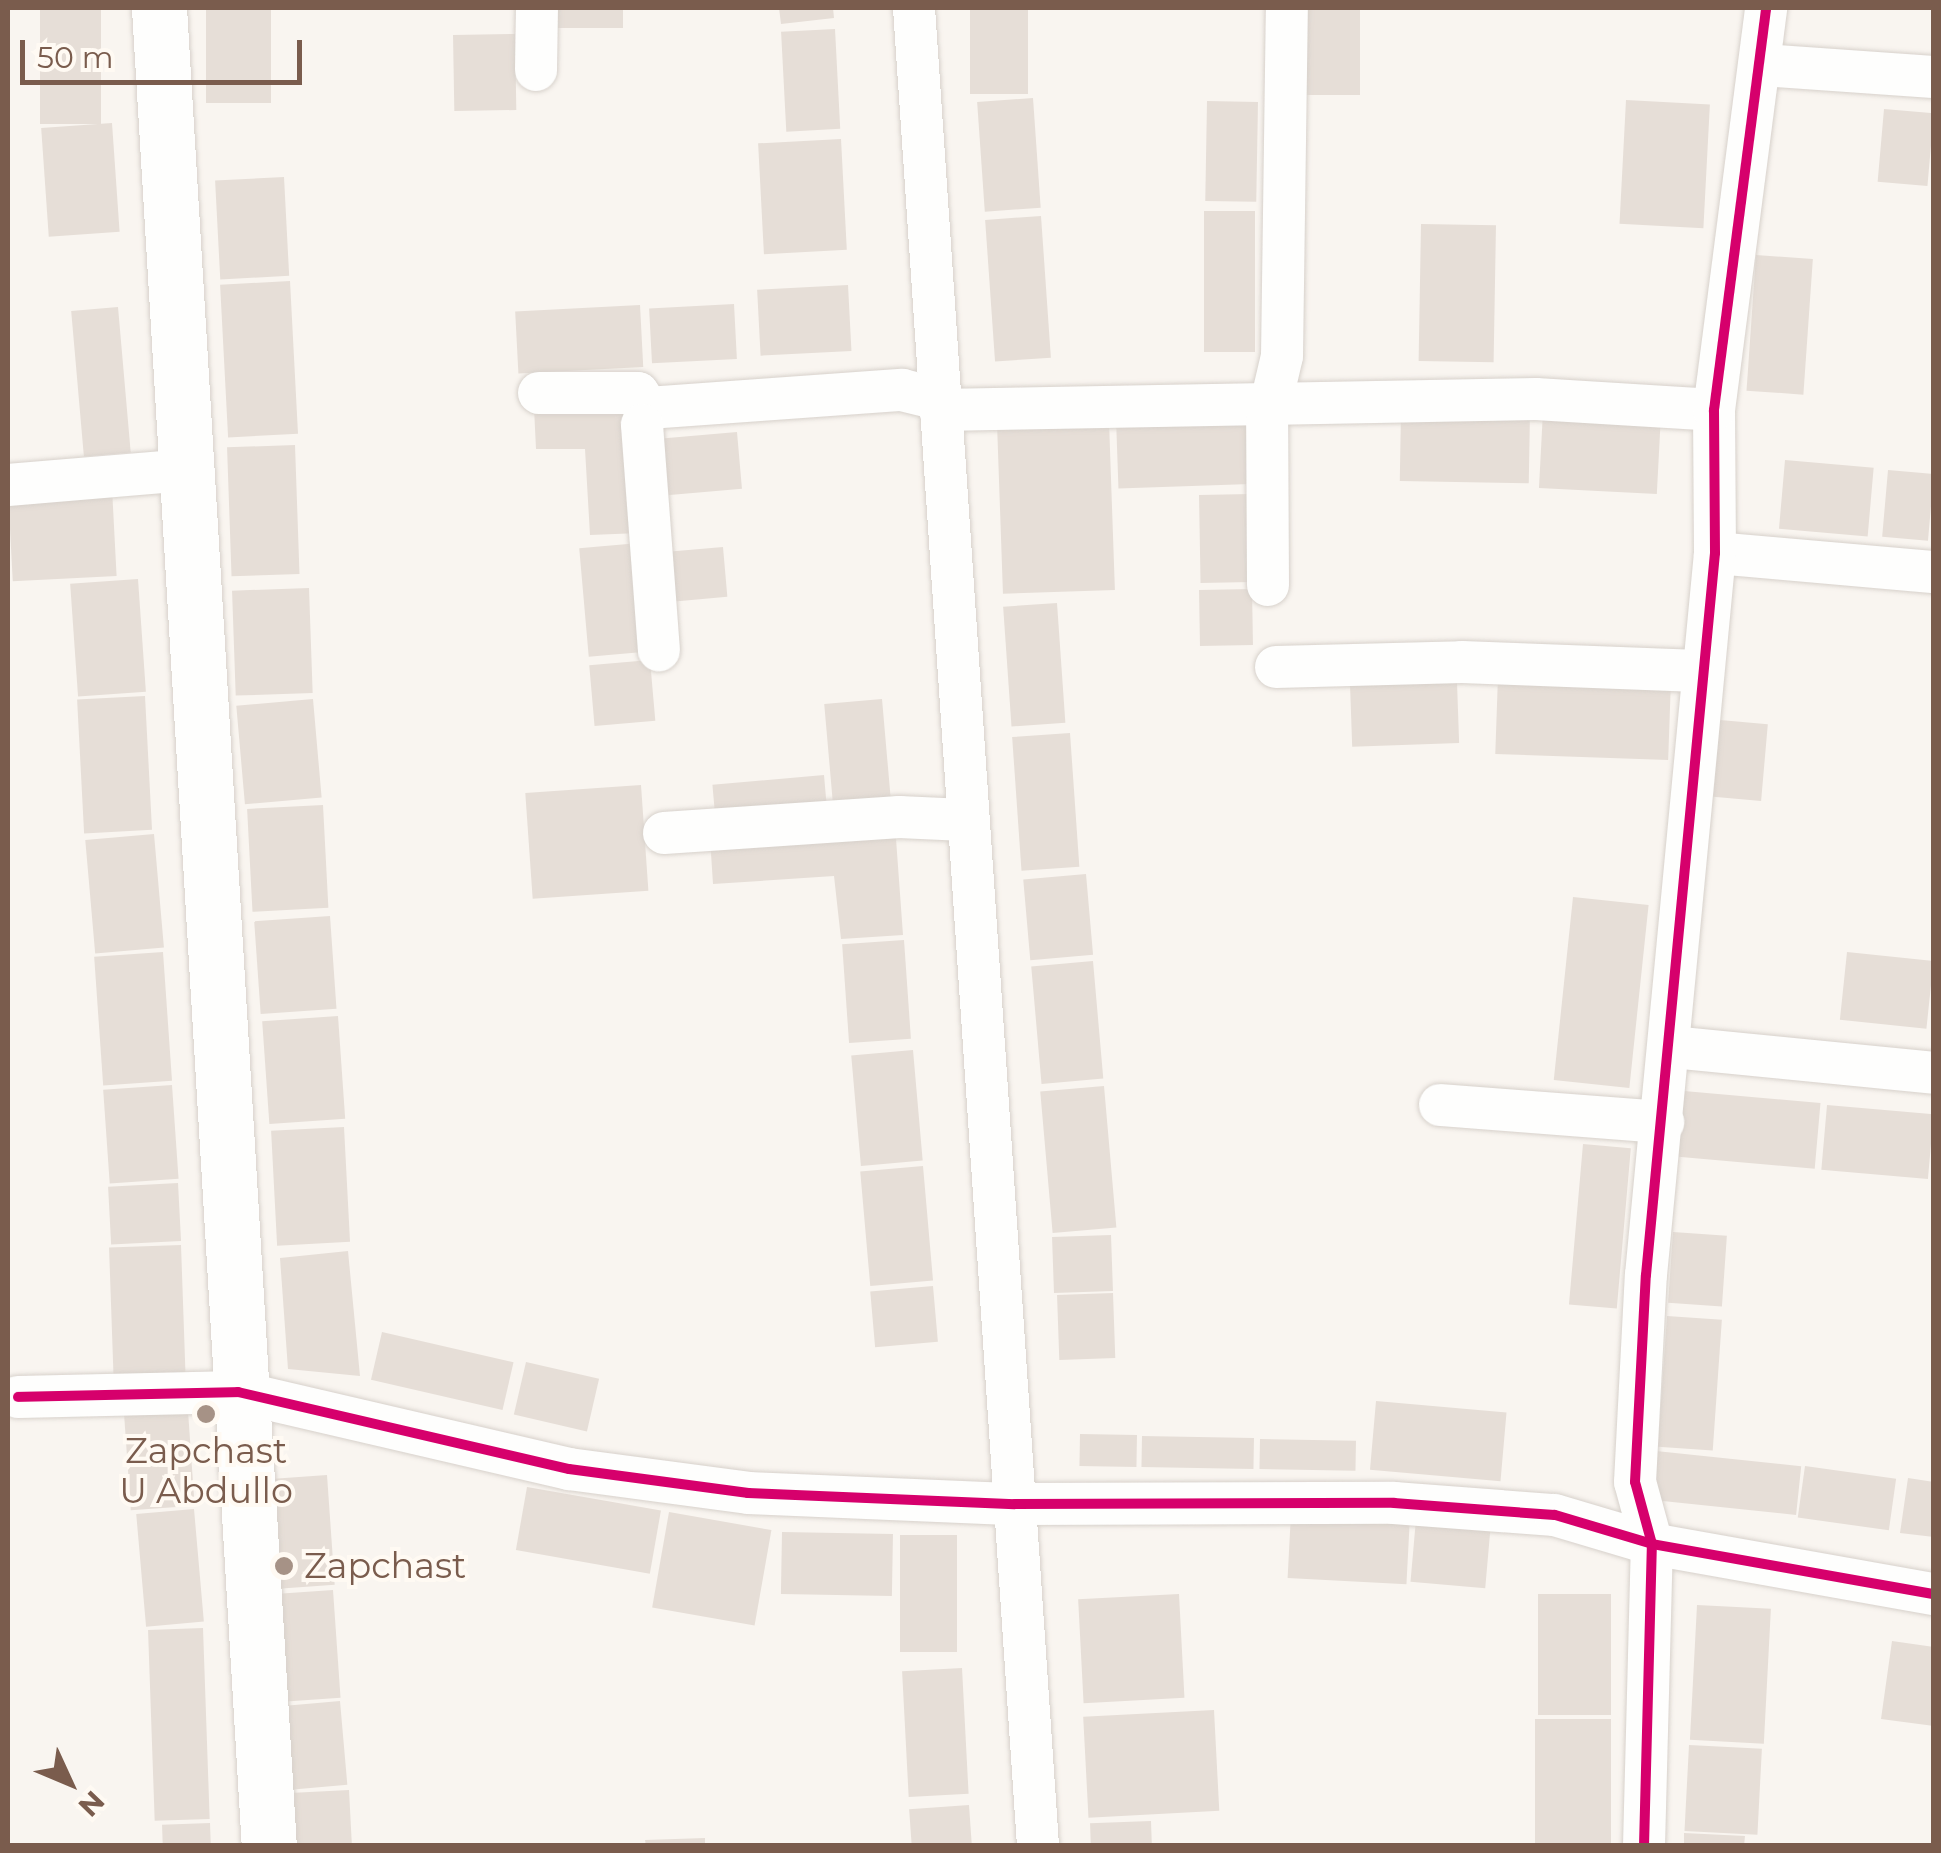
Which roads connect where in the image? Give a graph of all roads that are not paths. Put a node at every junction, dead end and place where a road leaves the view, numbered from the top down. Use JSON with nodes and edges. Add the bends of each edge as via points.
{"nodes":[{"id":1,"x":159,"y":8,"type":"edge"},
{"id":2,"x":537,"y":8,"type":"edge"},
{"id":3,"x":914,"y":8,"type":"edge"},
{"id":4,"x":1287,"y":8,"type":"edge"},
{"id":5,"x":1766,"y":8,"type":"edge"},
{"id":6,"x":1762,"y":65,"type":"junction"},
{"id":7,"x":536,"y":70,"type":"dead end"},
{"id":8,"x":1934,"y":78,"type":"edge"},
{"id":9,"x":539,"y":394,"type":"dead end"},
{"id":10,"x":1271,"y":402,"type":"junction"},
{"id":11,"x":939,"y":404,"type":"junction"},
{"id":12,"x":648,"y":408,"type":"junction"},
{"id":13,"x":1714,"y":410,"type":"junction"},
{"id":14,"x":186,"y":470,"type":"junction"},
{"id":15,"x":8,"y":484,"type":"edge"},
{"id":16,"x":1715,"y":554,"type":"junction"},
{"id":17,"x":1934,"y":572,"type":"edge"},
{"id":18,"x":1268,"y":585,"type":"dead end"},
{"id":19,"x":659,"y":650,"type":"dead end"},
{"id":20,"x":1276,"y":667,"type":"dead end"},
{"id":21,"x":1700,"y":670,"type":"junction"},
{"id":22,"x":965,"y":820,"type":"junction"},
{"id":23,"x":664,"y":833,"type":"dead end"},
{"id":24,"x":1671,"y":1047,"type":"junction"},
{"id":25,"x":1934,"y":1073,"type":"edge"},
{"id":26,"x":1440,"y":1105,"type":"dead end"},
{"id":27,"x":1662,"y":1122,"type":"junction"},
{"id":28,"x":238,"y":1392,"type":"junction"},
{"id":29,"x":18,"y":1397,"type":"dead end"},
{"id":30,"x":1015,"y":1504,"type":"junction"},
{"id":31,"x":1652,"y":1544,"type":"junction"},
{"id":32,"x":1934,"y":1594,"type":"edge"},
{"id":33,"x":268,"y":1846,"type":"edge"},
{"id":34,"x":1038,"y":1846,"type":"edge"},
{"id":35,"x":1644,"y":1846,"type":"edge"}],
"edges":[{"from":1,"to":14,"type":"main road"},
{"from":2,"to":7,"type":"street"},
{"from":3,"to":11,"type":"street"},
{"from":4,"to":10,"type":"street","via":[[1282,356]]},
{"from":5,"to":6,"type":"street"},
{"from":6,"to":8,"type":"street"},
{"from":6,"to":13,"type":"street"},
{"from":9,"to":12,"type":"street","via":[[638,393]]},
{"from":10,"to":11,"type":"street"},
{"from":10,"to":13,"type":"street","via":[[1536,400]]},
{"from":10,"to":18,"type":"street"},
{"from":11,"to":12,"type":"street","via":[[902,390]]},
{"from":11,"to":22,"type":"street"},
{"from":12,"to":19,"type":"street","via":[[642,425]]},
{"from":13,"to":16,"type":"street"},
{"from":14,"to":15,"type":"street"},
{"from":14,"to":28,"type":"main road"},
{"from":16,"to":17,"type":"street"},
{"from":16,"to":21,"type":"street"},
{"from":20,"to":21,"type":"street","via":[[1462,662]]},
{"from":21,"to":24,"type":"street"},
{"from":22,"to":23,"type":"street","via":[[899,816]]},
{"from":22,"to":30,"type":"street"},
{"from":24,"to":25,"type":"street"},
{"from":24,"to":27,"type":"street"},
{"from":26,"to":27,"type":"street"},
{"from":27,"to":31,"type":"street","via":[[1635,1482]]},
{"from":28,"to":29,"type":"street"},
{"from":28,"to":30,"type":"street","via":[[569,1469],[748,1493]]},
{"from":28,"to":33,"type":"main road"},
{"from":30,"to":31,"type":"street","via":[[1394,1503],[1555,1516]]},
{"from":30,"to":34,"type":"street"},
{"from":31,"to":32,"type":"street"},
{"from":31,"to":35,"type":"street"}]}
